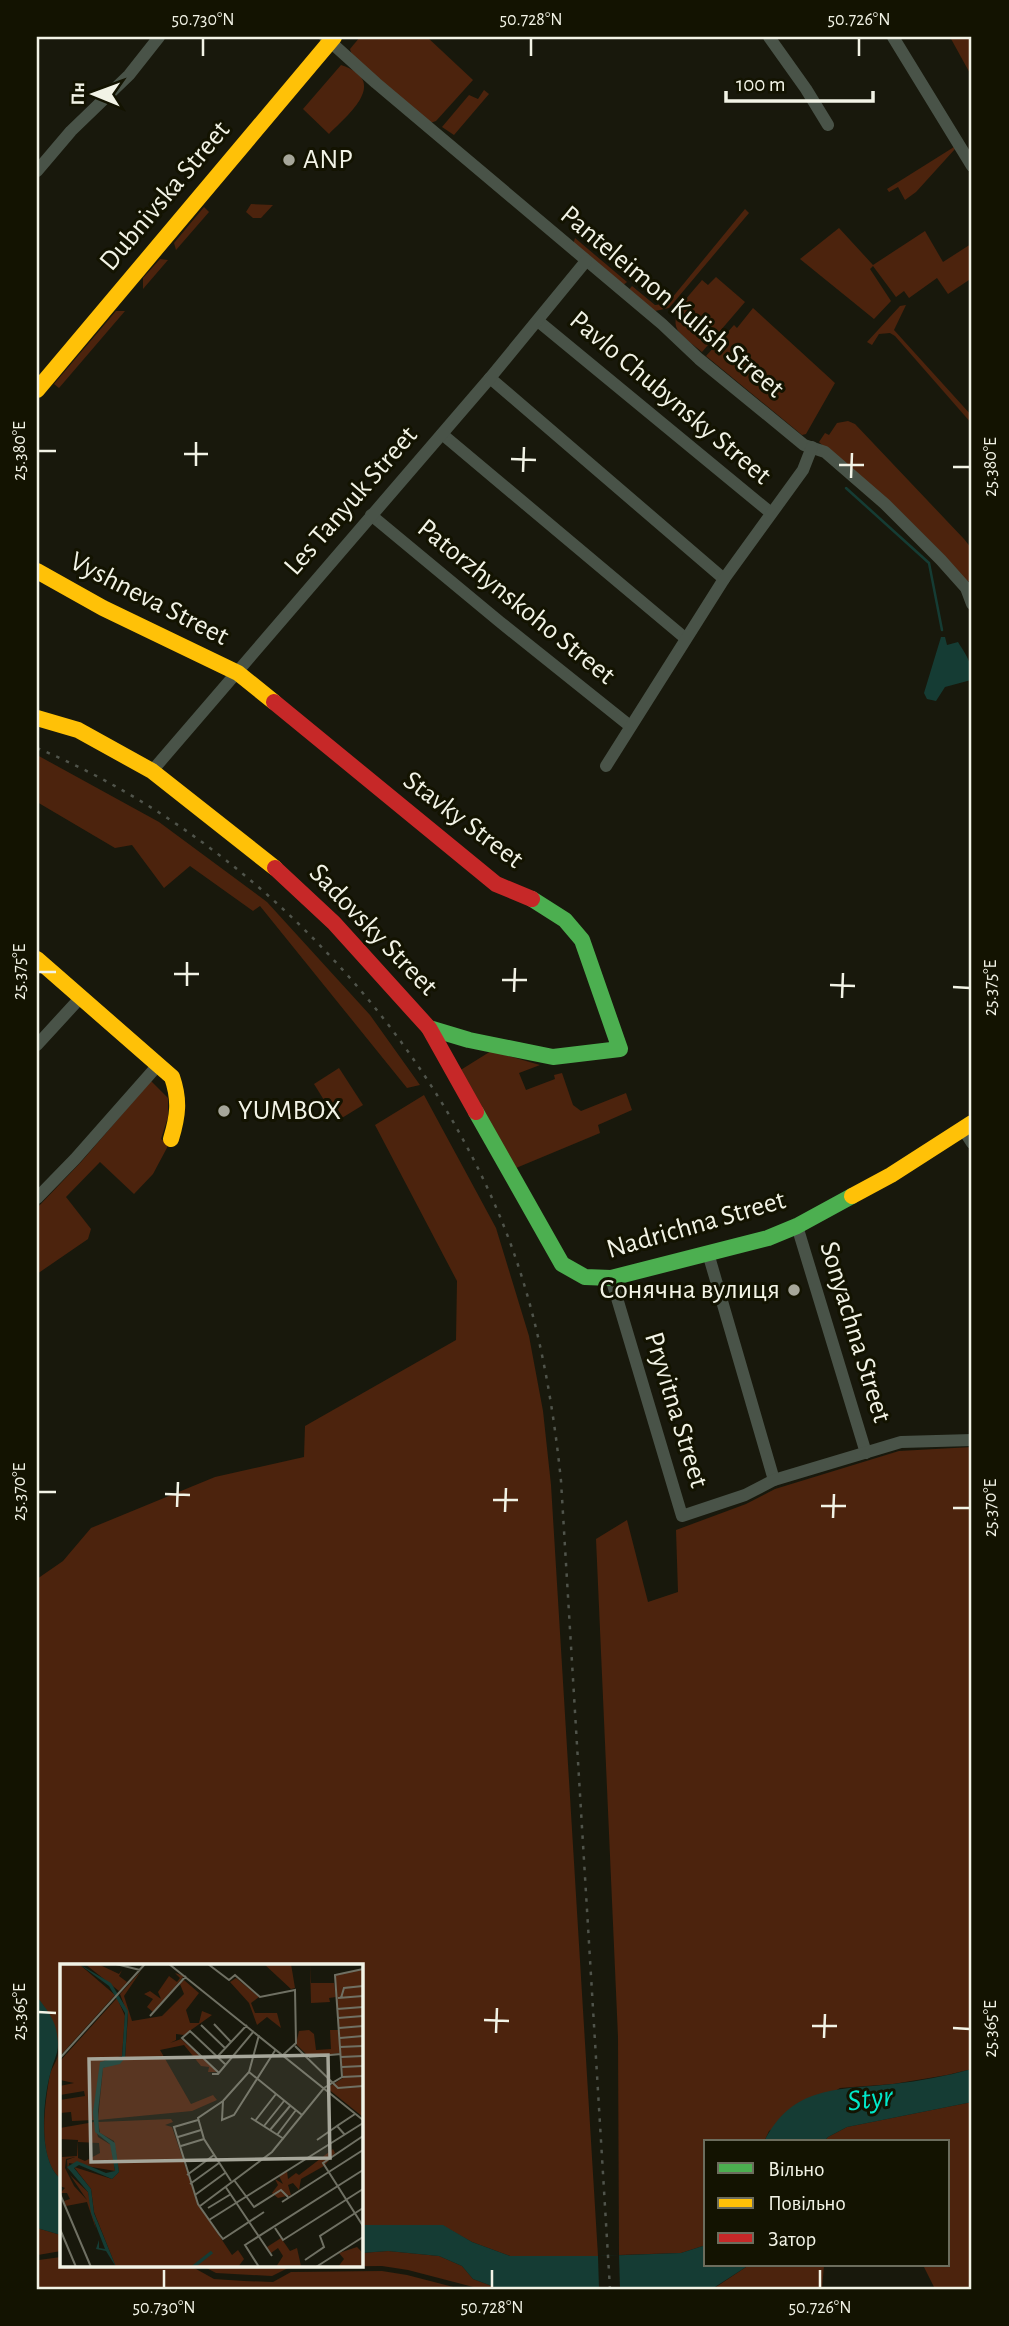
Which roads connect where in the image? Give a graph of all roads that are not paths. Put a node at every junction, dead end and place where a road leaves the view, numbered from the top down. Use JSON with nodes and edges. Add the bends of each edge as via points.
{"nodes":[{"id":1,"x":159,"y":37,"type":"edge"},
{"id":2,"x":769,"y":37,"type":"edge"},
{"id":3,"x":893,"y":37,"type":"edge"},
{"id":4,"x":330,"y":39,"type":"edge"},
{"id":5,"x":828,"y":125,"type":"dead end"},
{"id":6,"x":972,"y":166,"type":"edge"},
{"id":7,"x":37,"y":171,"type":"edge"},
{"id":8,"x":586,"y":261,"type":"junction"},
{"id":9,"x":538,"y":321,"type":"junction"},
{"id":10,"x":490,"y":378,"type":"junction"},
{"id":11,"x":37,"y":390,"type":"edge"},
{"id":12,"x":442,"y":434,"type":"junction"},
{"id":13,"x":812,"y":447,"type":"junction"},
{"id":14,"x":771,"y":513,"type":"junction"},
{"id":15,"x":371,"y":515,"type":"junction"},
{"id":16,"x":37,"y":571,"type":"edge"},
{"id":17,"x":724,"y":579,"type":"junction"},
{"id":18,"x":972,"y":604,"type":"edge"},
{"id":19,"x":685,"y":638,"type":"junction"},
{"id":20,"x":238,"y":673,"type":"junction"},
{"id":21,"x":37,"y":718,"type":"edge"},
{"id":22,"x":630,"y":726,"type":"junction"},
{"id":23,"x":606,"y":766,"type":"dead end"},
{"id":24,"x":152,"y":771,"type":"junction"},
{"id":25,"x":37,"y":959,"type":"edge"},
{"id":26,"x":81,"y":997,"type":"junction"},
{"id":27,"x":429,"y":1028,"type":"junction"},
{"id":28,"x":37,"y":1045,"type":"edge"},
{"id":29,"x":158,"y":1065,"type":"junction"},
{"id":30,"x":967,"y":1126,"type":"edge"},
{"id":31,"x":171,"y":1139,"type":"dead end"},
{"id":32,"x":972,"y":1143,"type":"edge"},
{"id":33,"x":37,"y":1198,"type":"edge"},
{"id":34,"x":797,"y":1226,"type":"junction"},
{"id":35,"x":708,"y":1253,"type":"junction"},
{"id":36,"x":575,"y":1275,"type":"joint"},
{"id":37,"x":611,"y":1278,"type":"junction"},
{"id":38,"x":972,"y":1440,"type":"edge"},
{"id":39,"x":866,"y":1453,"type":"junction"},
{"id":40,"x":774,"y":1480,"type":"junction"}],
"edges":[{"from":1,"to":7,"type":"street"},
{"from":2,"to":5,"type":"street"},
{"from":3,"to":6,"type":"street"},
{"from":4,"to":8,"type":"street","name":"Panteleimon Kulish Street"},
{"from":4,"to":11,"type":"street","name":"Dubnivska Street"},
{"from":8,"to":9,"type":"street","name":"Les Tanyuk Street"},
{"from":8,"to":13,"type":"street","name":"Panteleimon Kulish Street","via":[[699,359]]},
{"from":9,"to":10,"type":"street","name":"Les Tanyuk Street"},
{"from":9,"to":14,"type":"street","name":"Pavlo Chubynsky Street"},
{"from":10,"to":12,"type":"street","name":"Les Tanyuk Street"},
{"from":10,"to":17,"type":"street"},
{"from":12,"to":15,"type":"street","name":"Les Tanyuk Street"},
{"from":12,"to":19,"type":"street"},
{"from":13,"to":14,"type":"street","via":[[803,470]]},
{"from":13,"to":18,"type":"street","name":"Panteleimon Kulish Street","via":[[825,452],[885,505],[966,588]]},
{"from":14,"to":17,"type":"street"},
{"from":15,"to":20,"type":"street","name":"Les Tanyuk Street"},
{"from":15,"to":22,"type":"street","name":"Patorzhynskoho Street"},
{"from":16,"to":20,"type":"street","name":"Vyshneva Street"},
{"from":17,"to":19,"type":"street"},
{"from":19,"to":22,"type":"street"},
{"from":20,"to":24,"type":"street","name":"Les Tanyuk Street"},
{"from":20,"to":27,"type":"street","name":"Stavky Street","via":[[496,884],[533,898],[574,929],[582,940],[620,1049],[553,1057]]},
{"from":21,"to":24,"type":"street","name":"Sadovsky Street","via":[[78,730]]},
{"from":22,"to":23,"type":"street"},
{"from":24,"to":27,"type":"street","name":"Sadovsky Street","via":[[283,874]]},
{"from":25,"to":26,"type":"street"},
{"from":26,"to":28,"type":"street"},
{"from":26,"to":29,"type":"street"},
{"from":27,"to":36,"type":"street","name":"Sadovsky Street","via":[[562,1265]]},
{"from":29,"to":31,"type":"street","via":[[172,1077],[180,1098]]},
{"from":29,"to":33,"type":"street"},
{"from":30,"to":32,"type":"street"},
{"from":30,"to":34,"type":"street","name":"Nadrichna Street","via":[[859,1194]]},
{"from":34,"to":35,"type":"street","name":"Nadrichna Street"},
{"from":34,"to":39,"type":"street","name":"Sonyachna Street"},
{"from":35,"to":37,"type":"street","name":"Nadrichna Street"},
{"from":35,"to":40,"type":"street"},
{"from":36,"to":37,"type":"street","name":"Nadrichna Street"},
{"from":37,"to":40,"type":"street","name":"Pryvitna Street","via":[[682,1516]]},
{"from":38,"to":39,"type":"street","via":[[901,1442]]},
{"from":39,"to":40,"type":"street"}]}
